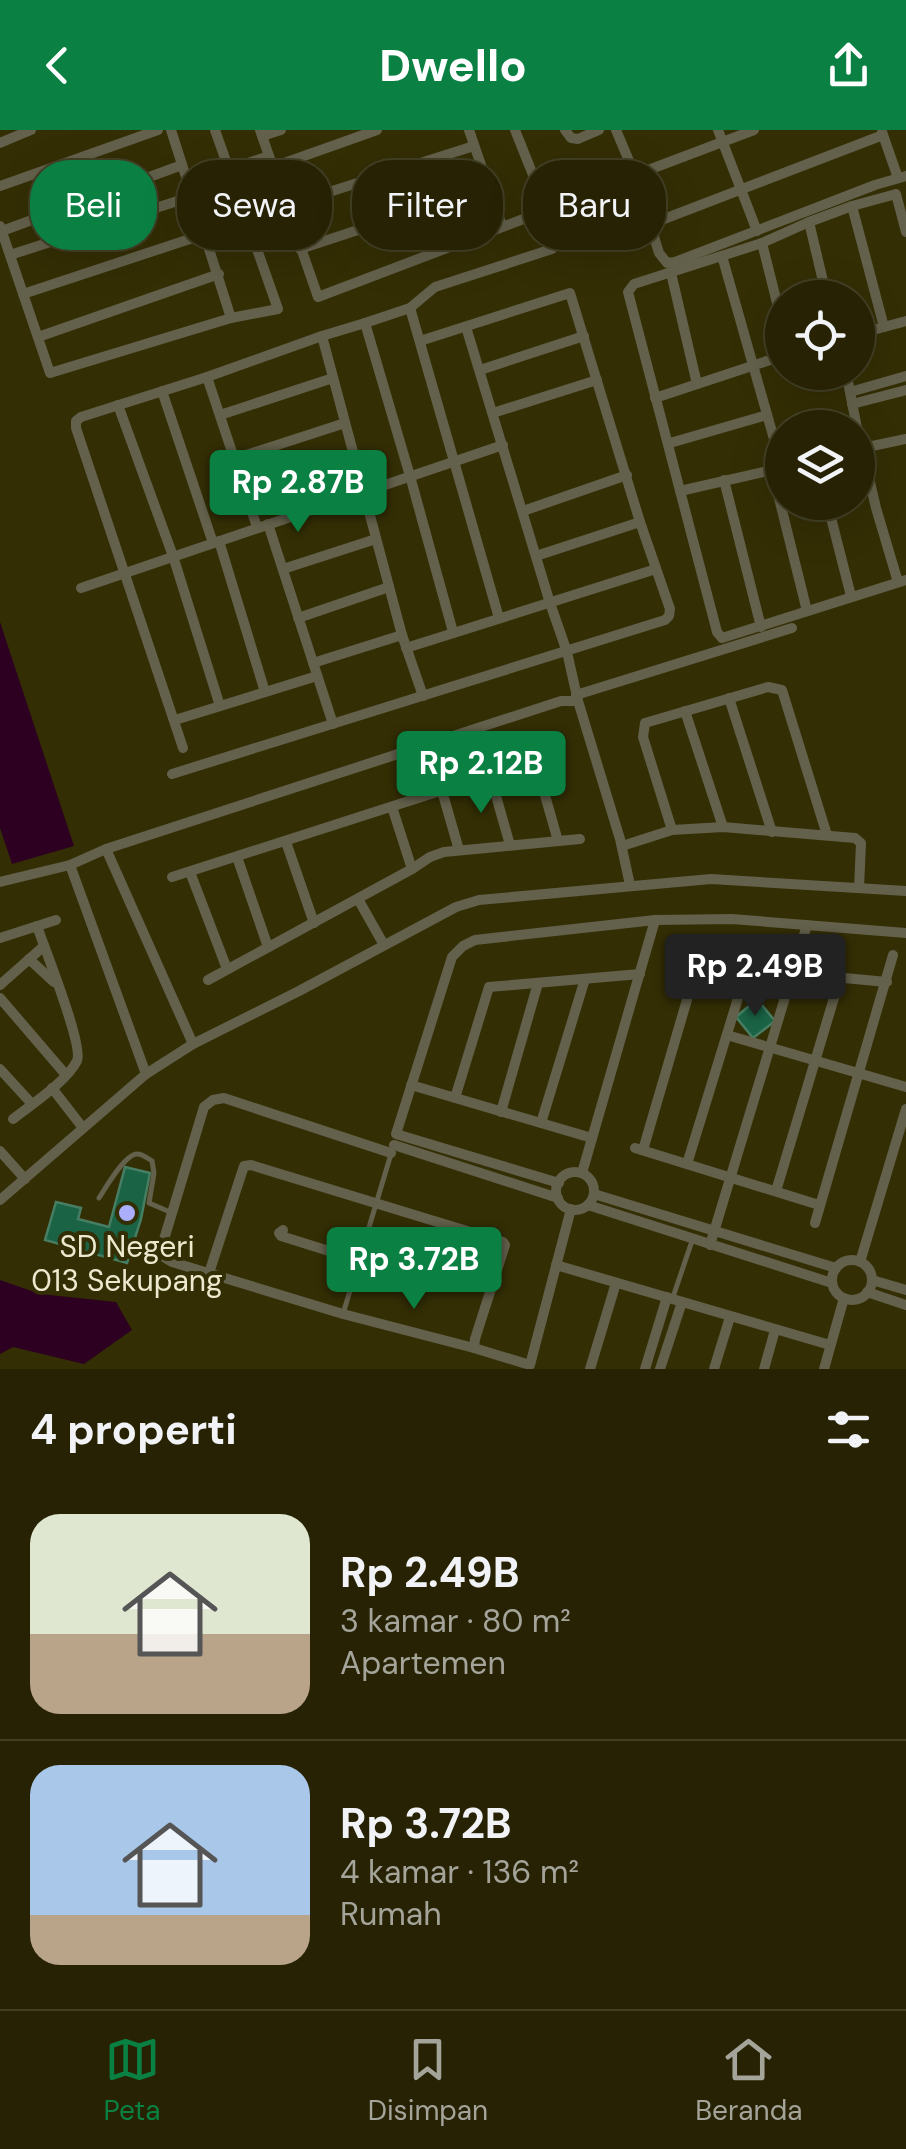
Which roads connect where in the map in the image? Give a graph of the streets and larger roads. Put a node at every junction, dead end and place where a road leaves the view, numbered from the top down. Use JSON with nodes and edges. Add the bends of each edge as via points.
{"nodes":[{"id":1,"x":31,"y":130,"type":"edge"},
{"id":2,"x":158,"y":130,"type":"edge"},
{"id":3,"x":170,"y":130,"type":"edge"},
{"id":4,"x":215,"y":130,"type":"edge"},
{"id":5,"x":281,"y":130,"type":"edge"},
{"id":6,"x":377,"y":130,"type":"edge"},
{"id":7,"x":469,"y":130,"type":"edge"},
{"id":8,"x":514,"y":130,"type":"edge"},
{"id":9,"x":565,"y":130,"type":"edge"},
{"id":10,"x":599,"y":130,"type":"edge"},
{"id":11,"x":616,"y":130,"type":"edge"},
{"id":12,"x":754,"y":130,"type":"edge"},
{"id":13,"x":882,"y":132,"type":"edge"},
{"id":14,"x":260,"y":133,"type":"edge"},
{"id":15,"x":720,"y":136,"type":"edge"},
{"id":16,"x":0,"y":143,"type":"edge"},
{"id":17,"x":474,"y":146,"type":"junction"},
{"id":18,"x":180,"y":160,"type":"edge"},
{"id":19,"x":226,"y":160,"type":"edge"},
{"id":20,"x":270,"y":160,"type":"edge"},
{"id":21,"x":278,"y":160,"type":"edge"},
{"id":22,"x":479,"y":160,"type":"edge"},
{"id":23,"x":629,"y":160,"type":"edge"},
{"id":24,"x":666,"y":161,"type":"edge"},
{"id":25,"x":177,"y":168,"type":"edge"},
{"id":26,"x":902,"y":177,"type":"edge"},
{"id":27,"x":0,"y":186,"type":"edge"},
{"id":28,"x":741,"y":189,"type":"junction"},
{"id":29,"x":332,"y":191,"type":"edge"},
{"id":30,"x":177,"y":201,"type":"edge"},
{"id":31,"x":852,"y":206,"type":"junction"},
{"id":32,"x":666,"y":218,"type":"edge"},
{"id":33,"x":809,"y":222,"type":"junction"},
{"id":34,"x":503,"y":226,"type":"edge"},
{"id":35,"x":1,"y":228,"type":"edge"},
{"id":36,"x":757,"y":231,"type":"junction"},
{"id":37,"x":906,"y":232,"type":"edge"},
{"id":38,"x":177,"y":243,"type":"edge"},
{"id":39,"x":762,"y":243,"type":"junction"},
{"id":40,"x":211,"y":250,"type":"edge"},
{"id":41,"x":257,"y":250,"type":"edge"},
{"id":42,"x":300,"y":250,"type":"edge"},
{"id":43,"x":440,"y":250,"type":"edge"},
{"id":44,"x":546,"y":250,"type":"edge"},
{"id":45,"x":658,"y":250,"type":"edge"},
{"id":46,"x":10,"y":256,"type":"junction"},
{"id":47,"x":722,"y":256,"type":"junction"},
{"id":48,"x":671,"y":273,"type":"junction"},
{"id":49,"x":219,"y":274,"type":"junction"},
{"id":50,"x":771,"y":280,"type":"edge"},
{"id":51,"x":823,"y":280,"type":"edge"},
{"id":52,"x":23,"y":294,"type":"junction"},
{"id":53,"x":410,"y":308,"type":"junction"},
{"id":54,"x":232,"y":318,"type":"junction"},
{"id":55,"x":906,"y":321,"type":"edge"},
{"id":56,"x":365,"y":322,"type":"junction"},
{"id":57,"x":466,"y":327,"type":"junction"},
{"id":58,"x":884,"y":327,"type":"junction"},
{"id":59,"x":875,"y":329,"type":"edge"},
{"id":60,"x":38,"y":336,"type":"junction"},
{"id":61,"x":322,"y":336,"type":"junction"},
{"id":62,"x":584,"y":336,"type":"junction"},
{"id":63,"x":420,"y":341,"type":"junction"},
{"id":64,"x":765,"y":363,"type":"edge"},
{"id":65,"x":754,"y":368,"type":"junction"},
{"id":66,"x":480,"y":370,"type":"junction"},
{"id":67,"x":906,"y":376,"type":"edge"},
{"id":68,"x":207,"y":377,"type":"junction"},
{"id":69,"x":333,"y":378,"type":"junction"},
{"id":70,"x":597,"y":380,"type":"junction"},
{"id":71,"x":697,"y":384,"type":"junction"},
{"id":72,"x":162,"y":390,"type":"junction"},
{"id":73,"x":849,"y":390,"type":"edge"},
{"id":74,"x":906,"y":390,"type":"edge"},
{"id":75,"x":656,"y":398,"type":"junction"},
{"id":76,"x":851,"y":398,"type":"junction"},
{"id":77,"x":118,"y":405,"type":"junction"},
{"id":78,"x":766,"y":410,"type":"edge"},
{"id":79,"x":853,"y":410,"type":"edge"},
{"id":80,"x":493,"y":413,"type":"junction"},
{"id":81,"x":220,"y":415,"type":"junction"},
{"id":82,"x":765,"y":416,"type":"edge"},
{"id":83,"x":345,"y":423,"type":"junction"},
{"id":84,"x":906,"y":438,"type":"edge"},
{"id":85,"x":670,"y":443,"type":"junction"},
{"id":86,"x":503,"y":445,"type":"junction"},
{"id":87,"x":875,"y":445,"type":"edge"},
{"id":88,"x":234,"y":459,"type":"junction"},
{"id":89,"x":454,"y":462,"type":"junction"},
{"id":90,"x":765,"y":471,"type":"edge"},
{"id":91,"x":410,"y":476,"type":"junction"},
{"id":92,"x":627,"y":476,"type":"junction"},
{"id":93,"x":724,"y":480,"type":"junction"},
{"id":94,"x":680,"y":490,"type":"junction"},
{"id":95,"x":363,"y":492,"type":"junction"},
{"id":96,"x":875,"y":498,"type":"edge"},
{"id":97,"x":522,"y":511,"type":"junction"},
{"id":98,"x":789,"y":520,"type":"edge"},
{"id":99,"x":832,"y":520,"type":"edge"},
{"id":100,"x":640,"y":522,"type":"junction"},
{"id":101,"x":262,"y":525,"type":"junction"},
{"id":102,"x":376,"y":540,"type":"junction"},
{"id":103,"x":216,"y":542,"type":"junction"},
{"id":104,"x":174,"y":556,"type":"junction"},
{"id":105,"x":536,"y":556,"type":"junction"},
{"id":106,"x":656,"y":568,"type":"junction"},
{"id":107,"x":283,"y":569,"type":"junction"},
{"id":108,"x":126,"y":573,"type":"junction"},
{"id":109,"x":902,"y":581,"type":"edge"},
{"id":110,"x":388,"y":587,"type":"junction"},
{"id":111,"x":81,"y":588,"type":"dead end"},
{"id":112,"x":851,"y":596,"type":"junction"},
{"id":113,"x":550,"y":603,"type":"junction"},
{"id":114,"x":807,"y":611,"type":"junction"},
{"id":115,"x":298,"y":618,"type":"junction"},
{"id":116,"x":498,"y":618,"type":"junction"},
{"id":117,"x":761,"y":627,"type":"junction"},
{"id":118,"x":792,"y":628,"type":"dead end"},
{"id":119,"x":453,"y":632,"type":"junction"},
{"id":120,"x":402,"y":634,"type":"junction"},
{"id":121,"x":406,"y":648,"type":"junction"},
{"id":122,"x":567,"y":652,"type":"junction"},
{"id":123,"x":312,"y":663,"type":"junction"},
{"id":124,"x":317,"y":676,"type":"junction"},
{"id":125,"x":266,"y":692,"type":"junction"},
{"id":126,"x":423,"y":696,"type":"junction"},
{"id":127,"x":577,"y":698,"type":"junction"},
{"id":128,"x":730,"y":698,"type":"junction"},
{"id":129,"x":220,"y":706,"type":"junction"},
{"id":130,"x":685,"y":711,"type":"junction"},
{"id":131,"x":175,"y":720,"type":"junction"},
{"id":132,"x":333,"y":724,"type":"junction"},
{"id":133,"x":183,"y":748,"type":"dead end"},
{"id":134,"x":555,"y":754,"type":"dead end"},
{"id":135,"x":535,"y":760,"type":"junction"},
{"id":136,"x":172,"y":774,"type":"dead end"},
{"id":137,"x":490,"y":775,"type":"junction"},
{"id":138,"x":442,"y":790,"type":"junction"},
{"id":139,"x":392,"y":807,"type":"junction"},
{"id":140,"x":723,"y":828,"type":"junction"},
{"id":141,"x":672,"y":830,"type":"junction"},
{"id":142,"x":772,"y":832,"type":"junction"},
{"id":143,"x":827,"y":835,"type":"junction"},
{"id":144,"x":580,"y":839,"type":"dead end"},
{"id":145,"x":558,"y":841,"type":"junction"},
{"id":146,"x":286,"y":842,"type":"junction"},
{"id":147,"x":510,"y":845,"type":"junction"},
{"id":148,"x":622,"y":846,"type":"junction"},
{"id":149,"x":106,"y":849,"type":"junction"},
{"id":150,"x":459,"y":850,"type":"junction"},
{"id":151,"x":237,"y":857,"type":"junction"},
{"id":152,"x":70,"y":865,"type":"junction"},
{"id":153,"x":412,"y":869,"type":"junction"},
{"id":154,"x":190,"y":872,"type":"junction"},
{"id":155,"x":172,"y":877,"type":"dead end"},
{"id":156,"x":0,"y":882,"type":"edge"},
{"id":157,"x":630,"y":885,"type":"junction"},
{"id":158,"x":860,"y":888,"type":"junction"},
{"id":159,"x":906,"y":891,"type":"edge"},
{"id":160,"x":358,"y":899,"type":"junction"},
{"id":161,"x":56,"y":920,"type":"dead end"},
{"id":162,"x":655,"y":920,"type":"junction"},
{"id":163,"x":314,"y":923,"type":"junction"},
{"id":164,"x":807,"y":925,"type":"junction"},
{"id":165,"x":37,"y":926,"type":"junction"},
{"id":166,"x":906,"y":933,"type":"edge"},
{"id":167,"x":0,"y":938,"type":"edge"},
{"id":168,"x":384,"y":945,"type":"junction"},
{"id":169,"x":44,"y":946,"type":"junction"},
{"id":170,"x":268,"y":947,"type":"junction"},
{"id":171,"x":893,"y":954,"type":"dead end"},
{"id":172,"x":30,"y":959,"type":"junction"},
{"id":173,"x":746,"y":969,"type":"junction"},
{"id":174,"x":227,"y":970,"type":"junction"},
{"id":175,"x":640,"y":974,"type":"junction"},
{"id":176,"x":793,"y":974,"type":"junction"},
{"id":177,"x":586,"y":978,"type":"junction"},
{"id":178,"x":840,"y":978,"type":"junction"},
{"id":179,"x":208,"y":980,"type":"dead end"},
{"id":180,"x":887,"y":982,"type":"junction"},
{"id":181,"x":538,"y":983,"type":"junction"},
{"id":182,"x":0,"y":985,"type":"edge"},
{"id":183,"x":58,"y":985,"type":"junction"},
{"id":184,"x":0,"y":998,"type":"edge"},
{"id":185,"x":727,"y":1035,"type":"junction"},
{"id":186,"x":194,"y":1044,"type":"junction"},
{"id":187,"x":769,"y":1047,"type":"junction"},
{"id":188,"x":816,"y":1061,"type":"junction"},
{"id":189,"x":0,"y":1069,"type":"edge"},
{"id":190,"x":858,"y":1073,"type":"junction"},
{"id":191,"x":146,"y":1074,"type":"junction"},
{"id":192,"x":66,"y":1075,"type":"junction"},
{"id":193,"x":411,"y":1085,"type":"junction"},
{"id":194,"x":906,"y":1086,"type":"edge"},
{"id":195,"x":52,"y":1088,"type":"junction"},
{"id":196,"x":455,"y":1098,"type":"junction"},
{"id":197,"x":32,"y":1104,"type":"junction"},
{"id":198,"x":906,"y":1109,"type":"edge"},
{"id":199,"x":501,"y":1112,"type":"junction"},
{"id":200,"x":13,"y":1119,"type":"dead end"},
{"id":201,"x":541,"y":1123,"type":"junction"},
{"id":202,"x":83,"y":1128,"type":"junction"},
{"id":203,"x":592,"y":1138,"type":"junction"},
{"id":204,"x":394,"y":1144,"type":"junction"},
{"id":205,"x":0,"y":1151,"type":"edge"},
{"id":206,"x":686,"y":1164,"type":"junction"},
{"id":207,"x":582,"y":1173,"type":"junction"},
{"id":208,"x":730,"y":1176,"type":"junction"},
{"id":209,"x":24,"y":1179,"type":"junction"},
{"id":210,"x":558,"y":1183,"type":"junction"},
{"id":211,"x":776,"y":1191,"type":"junction"},
{"id":212,"x":594,"y":1194,"type":"junction"},
{"id":213,"x":558,"y":1198,"type":"junction"},
{"id":214,"x":0,"y":1200,"type":"edge"},
{"id":215,"x":588,"y":1205,"type":"junction"},
{"id":216,"x":820,"y":1205,"type":"junction"},
{"id":217,"x":571,"y":1210,"type":"junction"},
{"id":218,"x":814,"y":1223,"type":"dead end"},
{"id":219,"x":715,"y":1231,"type":"junction"},
{"id":220,"x":710,"y":1245,"type":"junction"},
{"id":221,"x":360,"y":1256,"type":"junction"},
{"id":222,"x":860,"y":1262,"type":"junction"},
{"id":223,"x":556,"y":1265,"type":"junction"},
{"id":224,"x":836,"y":1268,"type":"junction"},
{"id":225,"x":209,"y":1273,"type":"junction"},
{"id":226,"x":872,"y":1280,"type":"junction"},
{"id":227,"x":616,"y":1283,"type":"junction"},
{"id":228,"x":832,"y":1283,"type":"junction"},
{"id":229,"x":906,"y":1290,"type":"edge"},
{"id":230,"x":867,"y":1292,"type":"junction"},
{"id":231,"x":844,"y":1298,"type":"junction"},
{"id":232,"x":674,"y":1300,"type":"junction"},
{"id":233,"x":906,"y":1305,"type":"edge"},
{"id":234,"x":730,"y":1317,"type":"junction"},
{"id":235,"x":776,"y":1330,"type":"junction"},
{"id":236,"x":830,"y":1345,"type":"junction"},
{"id":237,"x":474,"y":1348,"type":"junction"},
{"id":238,"x":530,"y":1365,"type":"junction"},
{"id":239,"x":544,"y":1369,"type":"edge"},
{"id":240,"x":590,"y":1369,"type":"edge"},
{"id":241,"x":645,"y":1369,"type":"edge"},
{"id":242,"x":660,"y":1369,"type":"edge"},
{"id":243,"x":714,"y":1369,"type":"edge"},
{"id":244,"x":764,"y":1369,"type":"edge"},
{"id":245,"x":824,"y":1369,"type":"edge"}],
"edges":[{"from":1,"to":16,"type":"street"},
{"from":2,"to":27,"type":"street"},
{"from":3,"to":18,"type":"street"},
{"from":4,"to":19,"type":"street"},
{"from":5,"to":14,"type":"street"},
{"from":6,"to":21,"type":"street"},
{"from":7,"to":17,"type":"street"},
{"from":8,"to":34,"type":"street","via":[[547,210]]},
{"from":9,"to":10,"type":"street","via":[[578,139]]},
{"from":11,"to":23,"type":"street"},
{"from":12,"to":15,"type":"street"},
{"from":13,"to":26,"type":"street"},
{"from":13,"to":28,"type":"street"},
{"from":14,"to":20,"type":"street"},
{"from":15,"to":24,"type":"street"},
{"from":15,"to":28,"type":"street"},
{"from":17,"to":22,"type":"street"},
{"from":17,"to":29,"type":"street"},
{"from":25,"to":35,"type":"street"},
{"from":26,"to":36,"type":"street"},
{"from":28,"to":32,"type":"street"},
{"from":28,"to":36,"type":"street"},
{"from":30,"to":46,"type":"street"},
{"from":31,"to":33,"type":"street"},
{"from":31,"to":37,"type":"street","via":[[896,194]]},
{"from":31,"to":58,"type":"street"},
{"from":33,"to":39,"type":"street"},
{"from":33,"to":51,"type":"street"},
{"from":35,"to":46,"type":"street"},
{"from":36,"to":45,"type":"street","via":[[676,262],[667,262]]},
{"from":38,"to":52,"type":"street"},
{"from":39,"to":47,"type":"street"},
{"from":39,"to":50,"type":"street"},
{"from":40,"to":49,"type":"street"},
{"from":41,"to":54,"type":"street","via":[[278,309]]},
{"from":42,"to":43,"type":"street","via":[[318,297]]},
{"from":44,"to":53,"type":"street","via":[[435,287]]},
{"from":46,"to":52,"type":"street"},
{"from":47,"to":48,"type":"street"},
{"from":47,"to":65,"type":"street"},
{"from":48,"to":71,"type":"street"},
{"from":48,"to":75,"type":"street","via":[[628,292]]},
{"from":49,"to":54,"type":"street"},
{"from":49,"to":60,"type":"street"},
{"from":52,"to":60,"type":"street"},
{"from":53,"to":56,"type":"street"},
{"from":53,"to":63,"type":"street"},
{"from":54,"to":60,"type":"street","via":[[50,373]]},
{"from":55,"to":58,"type":"street"},
{"from":56,"to":61,"type":"street"},
{"from":56,"to":91,"type":"street"},
{"from":57,"to":62,"type":"street","via":[[570,293]]},
{"from":57,"to":63,"type":"street"},
{"from":57,"to":66,"type":"street"},
{"from":58,"to":59,"type":"street"},
{"from":61,"to":68,"type":"street"},
{"from":61,"to":69,"type":"street"},
{"from":62,"to":66,"type":"street"},
{"from":62,"to":70,"type":"street"},
{"from":63,"to":89,"type":"street"},
{"from":64,"to":65,"type":"street"},
{"from":65,"to":71,"type":"street"},
{"from":65,"to":78,"type":"street"},
{"from":66,"to":80,"type":"street"},
{"from":67,"to":76,"type":"street"},
{"from":68,"to":72,"type":"street"},
{"from":68,"to":81,"type":"street"},
{"from":69,"to":81,"type":"street"},
{"from":69,"to":83,"type":"street"},
{"from":70,"to":80,"type":"street"},
{"from":70,"to":92,"type":"street"},
{"from":71,"to":75,"type":"street"},
{"from":72,"to":77,"type":"street"},
{"from":72,"to":103,"type":"street"},
{"from":73,"to":76,"type":"street"},
{"from":74,"to":76,"type":"street"},
{"from":75,"to":85,"type":"street"},
{"from":76,"to":79,"type":"street"},
{"from":77,"to":104,"type":"street"},
{"from":77,"to":108,"type":"street","via":[[80,417],[76,428]]},
{"from":80,"to":86,"type":"street"},
{"from":81,"to":88,"type":"street"},
{"from":82,"to":85,"type":"street"},
{"from":83,"to":88,"type":"street"},
{"from":83,"to":95,"type":"street"},
{"from":84,"to":87,"type":"street"},
{"from":85,"to":94,"type":"street"},
{"from":86,"to":89,"type":"street"},
{"from":86,"to":97,"type":"street"},
{"from":88,"to":101,"type":"street"},
{"from":89,"to":91,"type":"street"},
{"from":89,"to":116,"type":"street"},
{"from":90,"to":93,"type":"street"},
{"from":91,"to":95,"type":"street"},
{"from":91,"to":119,"type":"street"},
{"from":92,"to":97,"type":"street"},
{"from":92,"to":100,"type":"street"},
{"from":93,"to":94,"type":"street"},
{"from":93,"to":117,"type":"street"},
{"from":94,"to":117,"type":"street","via":[[718,632],[722,638]]},
{"from":95,"to":101,"type":"street"},
{"from":95,"to":102,"type":"street"},
{"from":96,"to":109,"type":"street"},
{"from":97,"to":105,"type":"street"},
{"from":98,"to":114,"type":"street"},
{"from":99,"to":112,"type":"street"},
{"from":100,"to":105,"type":"street"},
{"from":100,"to":106,"type":"street"},
{"from":101,"to":103,"type":"street"},
{"from":101,"to":107,"type":"street"},
{"from":102,"to":107,"type":"street"},
{"from":102,"to":110,"type":"street"},
{"from":103,"to":104,"type":"street"},
{"from":103,"to":125,"type":"street"},
{"from":104,"to":108,"type":"street"},
{"from":104,"to":129,"type":"street"},
{"from":105,"to":113,"type":"street"},
{"from":106,"to":113,"type":"street"},
{"from":106,"to":122,"type":"street","via":[[670,609],[665,620]]},
{"from":107,"to":115,"type":"street"},
{"from":108,"to":111,"type":"street"},
{"from":108,"to":131,"type":"street"},
{"from":109,"to":112,"type":"street"},
{"from":110,"to":115,"type":"street"},
{"from":110,"to":120,"type":"street"},
{"from":112,"to":114,"type":"street"},
{"from":113,"to":116,"type":"street"},
{"from":113,"to":122,"type":"street"},
{"from":114,"to":117,"type":"street"},
{"from":115,"to":123,"type":"street"},
{"from":116,"to":119,"type":"street"},
{"from":118,"to":127,"type":"street"},
{"from":119,"to":121,"type":"street"},
{"from":120,"to":121,"type":"street"},
{"from":120,"to":123,"type":"street"},
{"from":121,"to":126,"type":"street"},
{"from":122,"to":126,"type":"street"},
{"from":122,"to":127,"type":"street"},
{"from":123,"to":124,"type":"street"},
{"from":124,"to":125,"type":"street"},
{"from":124,"to":132,"type":"street"},
{"from":125,"to":129,"type":"street"},
{"from":126,"to":132,"type":"street"},
{"from":127,"to":148,"type":"street"},
{"from":127,"to":149,"type":"street"},
{"from":128,"to":130,"type":"street"},
{"from":128,"to":142,"type":"street"},
{"from":128,"to":143,"type":"street","via":[[768,687],[782,690]]},
{"from":129,"to":131,"type":"street"},
{"from":130,"to":140,"type":"street"},
{"from":130,"to":141,"type":"street","via":[[643,729]]},
{"from":131,"to":133,"type":"street"},
{"from":132,"to":136,"type":"street"},
{"from":134,"to":135,"type":"street"},
{"from":135,"to":137,"type":"street"},
{"from":135,"to":145,"type":"street"},
{"from":137,"to":138,"type":"street"},
{"from":137,"to":147,"type":"street"},
{"from":138,"to":139,"type":"street"},
{"from":138,"to":150,"type":"street"},
{"from":139,"to":146,"type":"street"},
{"from":139,"to":153,"type":"street"},
{"from":140,"to":141,"type":"street"},
{"from":140,"to":142,"type":"street"},
{"from":141,"to":148,"type":"street"},
{"from":142,"to":143,"type":"street"},
{"from":143,"to":158,"type":"street","via":[[861,843]]},
{"from":144,"to":145,"type":"street"},
{"from":145,"to":147,"type":"street"},
{"from":146,"to":151,"type":"street"},
{"from":146,"to":163,"type":"street"},
{"from":147,"to":150,"type":"street"},
{"from":148,"to":157,"type":"street"},
{"from":149,"to":152,"type":"street"},
{"from":149,"to":186,"type":"street"},
{"from":150,"to":153,"type":"street"},
{"from":151,"to":154,"type":"street"},
{"from":151,"to":170,"type":"street"},
{"from":152,"to":156,"type":"street"},
{"from":152,"to":191,"type":"street"},
{"from":153,"to":160,"type":"street"},
{"from":154,"to":155,"type":"street"},
{"from":154,"to":174,"type":"street"},
{"from":157,"to":158,"type":"street","via":[[711,879]]},
{"from":157,"to":168,"type":"street","via":[[478,900]]},
{"from":158,"to":159,"type":"street"},
{"from":160,"to":163,"type":"street"},
{"from":160,"to":168,"type":"street"},
{"from":161,"to":165,"type":"street"},
{"from":162,"to":164,"type":"street"},
{"from":162,"to":175,"type":"street"},
{"from":162,"to":193,"type":"street","via":[[463,946],[452,957]]},
{"from":163,"to":170,"type":"street"},
{"from":164,"to":166,"type":"street"},
{"from":164,"to":176,"type":"street"},
{"from":165,"to":167,"type":"street"},
{"from":165,"to":169,"type":"street"},
{"from":168,"to":186,"type":"street"},
{"from":169,"to":172,"type":"street"},
{"from":169,"to":183,"type":"street"},
{"from":170,"to":174,"type":"street"},
{"from":171,"to":180,"type":"street"},
{"from":172,"to":182,"type":"street"},
{"from":172,"to":183,"type":"street"},
{"from":173,"to":176,"type":"street"},
{"from":173,"to":185,"type":"street"},
{"from":173,"to":206,"type":"street","via":[[696,969],[639,1149]]},
{"from":174,"to":179,"type":"street"},
{"from":175,"to":177,"type":"street"},
{"from":175,"to":203,"type":"street"},
{"from":176,"to":178,"type":"street"},
{"from":176,"to":187,"type":"street"},
{"from":177,"to":181,"type":"street"},
{"from":177,"to":201,"type":"street"},
{"from":178,"to":180,"type":"street"},
{"from":178,"to":188,"type":"street"},
{"from":180,"to":190,"type":"street"},
{"from":181,"to":196,"type":"street","via":[[488,987]]},
{"from":181,"to":199,"type":"street"},
{"from":183,"to":192,"type":"street","via":[[78,1046],[77,1062]]},
{"from":184,"to":192,"type":"street"},
{"from":185,"to":187,"type":"street"},
{"from":185,"to":206,"type":"street"},
{"from":186,"to":191,"type":"street"},
{"from":187,"to":188,"type":"street"},
{"from":187,"to":208,"type":"street"},
{"from":188,"to":190,"type":"street"},
{"from":188,"to":211,"type":"street"},
{"from":189,"to":197,"type":"street"},
{"from":190,"to":194,"type":"street"},
{"from":190,"to":216,"type":"street"},
{"from":191,"to":202,"type":"street"},
{"from":192,"to":195,"type":"street"},
{"from":193,"to":196,"type":"street"},
{"from":193,"to":204,"type":"street"},
{"from":195,"to":197,"type":"street"},
{"from":195,"to":202,"type":"street"},
{"from":196,"to":199,"type":"street"},
{"from":197,"to":200,"type":"street"},
{"from":198,"to":222,"type":"street"},
{"from":199,"to":201,"type":"street"},
{"from":201,"to":203,"type":"street"},
{"from":202,"to":209,"type":"street"},
{"from":203,"to":207,"type":"street"},
{"from":204,"to":210,"type":"street"},
{"from":204,"to":213,"type":"street"},
{"from":204,"to":225,"type":"street","via":[[212,1100],[162,1246],[162,1256],[172,1262]]},
{"from":205,"to":209,"type":"street"},
{"from":206,"to":208,"type":"street"},
{"from":207,"to":210,"type":"street"},
{"from":207,"to":212,"type":"street"},
{"from":208,"to":211,"type":"street"},
{"from":208,"to":219,"type":"street"},
{"from":209,"to":214,"type":"street"},
{"from":210,"to":213,"type":"street"},
{"from":211,"to":216,"type":"street"},
{"from":212,"to":215,"type":"street"},
{"from":212,"to":219,"type":"street"},
{"from":213,"to":217,"type":"street"},
{"from":215,"to":217,"type":"street"},
{"from":215,"to":220,"type":"street"},
{"from":216,"to":218,"type":"street"},
{"from":217,"to":223,"type":"street"},
{"from":219,"to":220,"type":"street"},
{"from":219,"to":224,"type":"street"},
{"from":220,"to":228,"type":"street"},
{"from":221,"to":221,"type":"street","via":[[281,1236],[279,1233],[283,1230]]},
{"from":221,"to":221,"type":"street","via":[[444,1278],[445,1283],[441,1286]]},
{"from":222,"to":224,"type":"street"},
{"from":222,"to":226,"type":"street"},
{"from":223,"to":227,"type":"street"},
{"from":223,"to":238,"type":"street"},
{"from":224,"to":228,"type":"street"},
{"from":225,"to":237,"type":"street"},
{"from":225,"to":237,"type":"street","via":[[246,1164],[503,1242]]},
{"from":226,"to":229,"type":"street"},
{"from":226,"to":230,"type":"street"},
{"from":227,"to":232,"type":"street"},
{"from":227,"to":240,"type":"street"},
{"from":228,"to":231,"type":"street"},
{"from":230,"to":231,"type":"street"},
{"from":230,"to":233,"type":"street"},
{"from":231,"to":236,"type":"street"},
{"from":232,"to":234,"type":"street"},
{"from":232,"to":241,"type":"street"},
{"from":232,"to":242,"type":"street"},
{"from":234,"to":235,"type":"street"},
{"from":234,"to":243,"type":"street"},
{"from":235,"to":236,"type":"street"},
{"from":235,"to":244,"type":"street"},
{"from":236,"to":245,"type":"street"},
{"from":237,"to":238,"type":"street"},
{"from":238,"to":239,"type":"street"}]}
